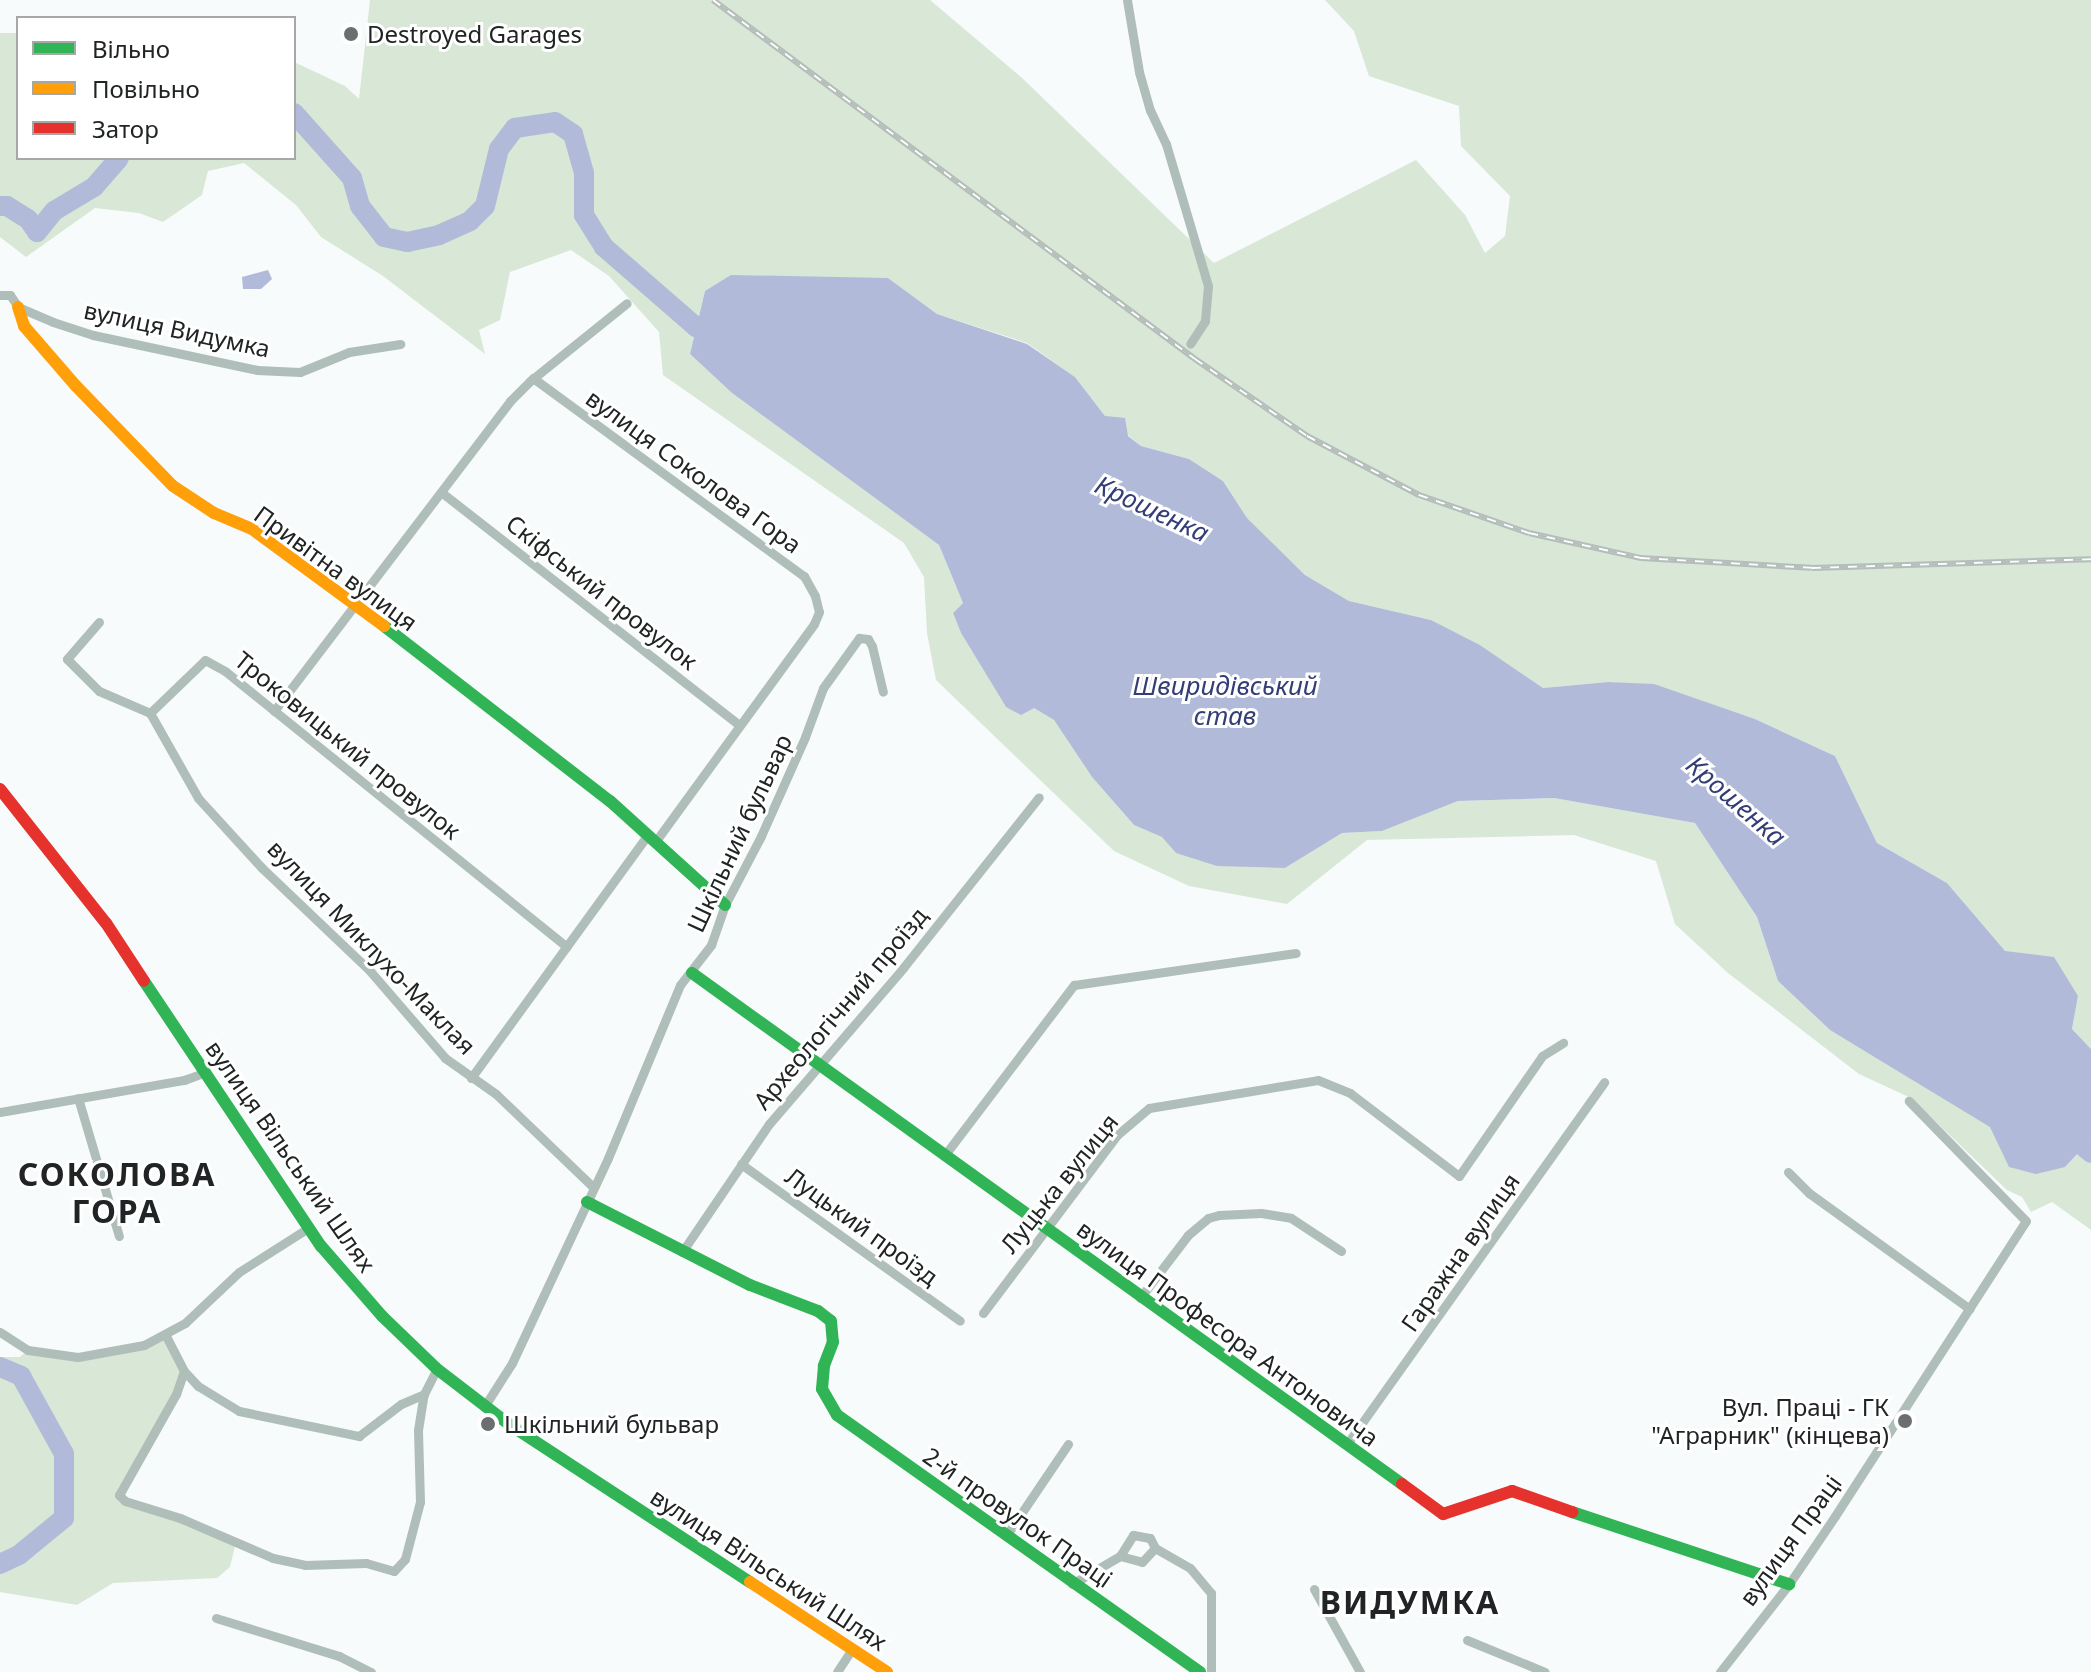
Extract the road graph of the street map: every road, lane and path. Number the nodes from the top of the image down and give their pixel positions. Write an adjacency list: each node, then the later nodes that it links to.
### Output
1 (1127, 0): 6 (street)
2 (0, 295): 4 (street, вулиця Видумка)
3 (627, 303): 7 (street)
4 (18, 307): 5 (street, вулиця Видумка); 9 (street, Привітна вулиця)
5 (400, 344)
6 (1190, 344)
7 (533, 378): 8 (street); 14 (street, вулиця Соколова Гора)
8 (441, 492): 9 (street); 14 (street, Скіфський провулок)
9 (355, 604): 12 (street); 17 (street, Привітна вулиця)
10 (99, 622): 13 (street)
11 (883, 692): 18 (street, Шкільний бульвар)
12 (274, 711): 13 (street, Троковицький провулок); 19 (street, Троковицький провулок)
13 (150, 713): 25 (street, вулиця Миклухо-Маклая)
14 (738, 724): 17 (street, вулиця Соколова Гора)
15 (0, 789): 24 (street, вулиця Вільський Шлях)
16 (1039, 797): 23 (street, Археологічний проїзд)
17 (652, 838): 18 (street); 19 (street, вулиця Соколова Гора)
18 (725, 905): 21 (street, Шкільний бульвар)
19 (567, 947): 25 (street, вулиця Соколова Гора)
20 (1296, 953): 30 (street)
21 (692, 973): 23 (street, вулиця Професора Антоновича); 33 (street, Шкільний бульвар)
22 (1563, 1043): 36 (street, Луцька вулиця)
23 (821, 1065): 30 (street, вулиця Професора Антоновича); 31 (street, Археологічний проїзд)
24 (206, 1072): 27 (street); 35 (street, вулиця Вільський Шлях)
25 (471, 1078): 33 (street, вулиця Миклухо-Маклая)
26 (1604, 1082): 51 (street, Гаражна вулиця)
27 (78, 1098): 29 (street); 37 (street)
28 (1909, 1101): 41 (street, вулиця Праці)
29 (0, 1112)
30 (944, 1156): 36 (street, вулиця Професора Антоновича)
31 (741, 1164): 39 (street, Археологічний проїзд); 43 (street, Луцький проїзд)
32 (1788, 1172): 41 (street)
33 (592, 1186): 34 (street, Шкільний бульвар)
34 (587, 1202): 39 (street); 49 (street, Шкільний бульвар)
35 (308, 1228): 45 (street); 46 (street, вулиця Вільський Шлях)
36 (1045, 1228): 40 (street, вулиця Професора Антоновича); 42 (street, Луцька вулиця)
37 (119, 1236)
38 (1341, 1251): 40 (street)
39 (682, 1252): 52 (street, 2-й провулок Праці)
40 (1140, 1298): 51 (street, вулиця Професора Антоновича)
41 (1970, 1309): 56 (street, вулиця Праці)
42 (983, 1313)
43 (960, 1321)
44 (0, 1332): 45 (street)
45 (165, 1334): 47 (street)
46 (437, 1369): 48 (street); 49 (street, вулиця Вільський Шлях)
47 (184, 1371): 48 (street); 48 (street)
48 (424, 1394)
49 (484, 1407): 60 (street, вулиця Вільський Шлях)
50 (1068, 1444): 52 (street)
51 (1347, 1444): 56 (street, вулиця Професора Антоновича)
52 (1006, 1536): 55 (street, 2-й провулок Праці)
53 (1155, 1548): 54 (street); 54 (street); 66 (street)
54 (1120, 1556): 55 (street)
55 (1072, 1584): 65 (street, 2-й провулок Праці)
56 (1789, 1584): 68 (street, вулиця Праці)
57 (1314, 1589): 67 (street)
58 (216, 1618): 62 (street)
59 (1467, 1640): 61 (street)
60 (852, 1649): 63 (street); 64 (street, вулиця Вільський Шлях)
61 (1540, 1671)
62 (371, 1672)
63 (837, 1672)
64 (887, 1672)
65 (1200, 1672)
66 (1211, 1672)
67 (1360, 1672)
68 (1720, 1672)

